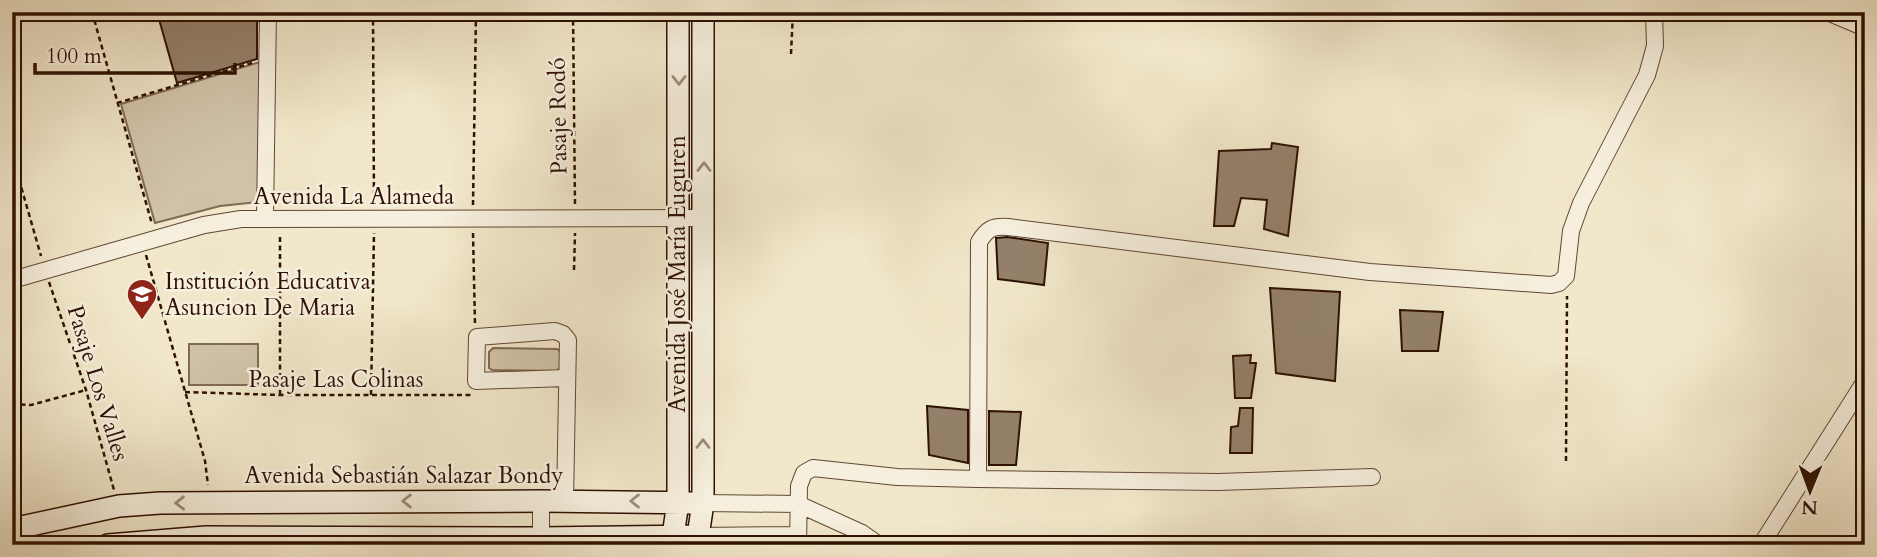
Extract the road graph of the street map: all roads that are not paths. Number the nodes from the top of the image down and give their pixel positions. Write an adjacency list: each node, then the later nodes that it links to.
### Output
1 (268, 12): 7 (street)
2 (678, 12): 9 (street, Avenida José María Euguren, one-way to 9)
3 (704, 12): 8 (street, Avenida José María Euguren, one-way to 3)
4 (1654, 12): 14 (street)
5 (1827, 12): 6 (street)
6 (1865, 28)
7 (273, 218): 9 (street, Avenida La Alameda); 10 (street, Avenida La Alameda)
8 (704, 218): 9 (street, Avenida La Alameda); 18 (street, Avenida José María Euguren, one-way to 8)
9 (679, 219): 17 (street, Avenida José María Euguren)
10 (12, 280)
11 (566, 378): 11 (street); 16 (street)
12 (1865, 381): 27 (street)
13 (1372, 477): 14 (street)
14 (978, 479): 19 (street)
15 (541, 501): 16 (street, Avenida Sebastián Salazar Bondy); 20 (street, Avenida Sebastián Salazar Bondy, one-way to 20); 24 (street)
16 (565, 501): 17 (street, Avenida Sebastián Salazar Bondy, one-way to 16)
17 (678, 502): 18 (street, Avenida Sebastián Salazar Bondy); 21 (street, Avenida José María Euguren)
18 (703, 503): 19 (street, Avenida Sebastián Salazar Bondy); 22 (street, Avenida José María Euguren)
19 (798, 505): 23 (street); 26 (street)
20 (12, 528)
21 (673, 540): 22 (street); 24 (street)
22 (698, 540): 23 (street)
23 (798, 540)
24 (541, 542): 25 (street)
25 (108, 545)
26 (879, 545)
27 (1761, 545)

